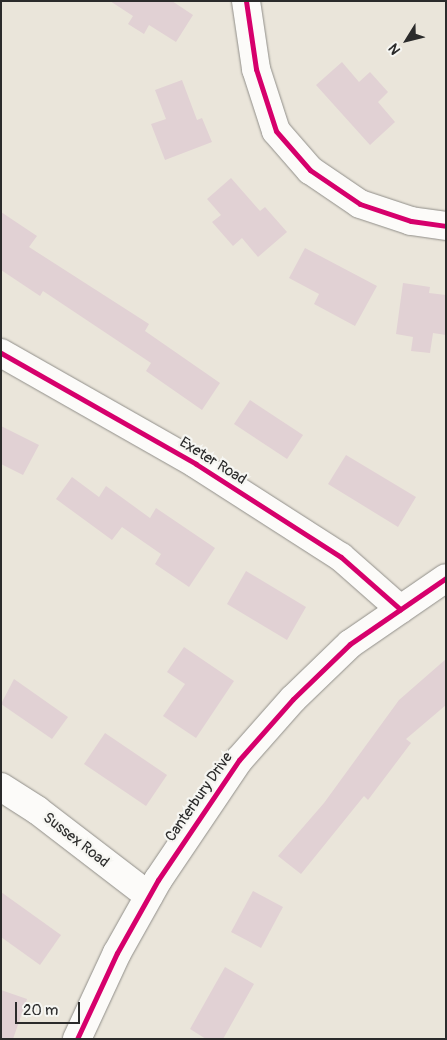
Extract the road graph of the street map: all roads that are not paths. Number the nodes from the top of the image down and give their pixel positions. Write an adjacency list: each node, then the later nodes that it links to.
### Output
1 (246, 1): 2 (street)
2 (446, 226)
3 (1, 353): 5 (street, Exeter Road)
4 (446, 578): 5 (street, Canterbury Drive)
5 (400, 609): 7 (street, Canterbury Drive)
6 (1, 787): 7 (street, Sussex Road)
7 (149, 896): 8 (street, Canterbury Drive)
8 (77, 1039)

